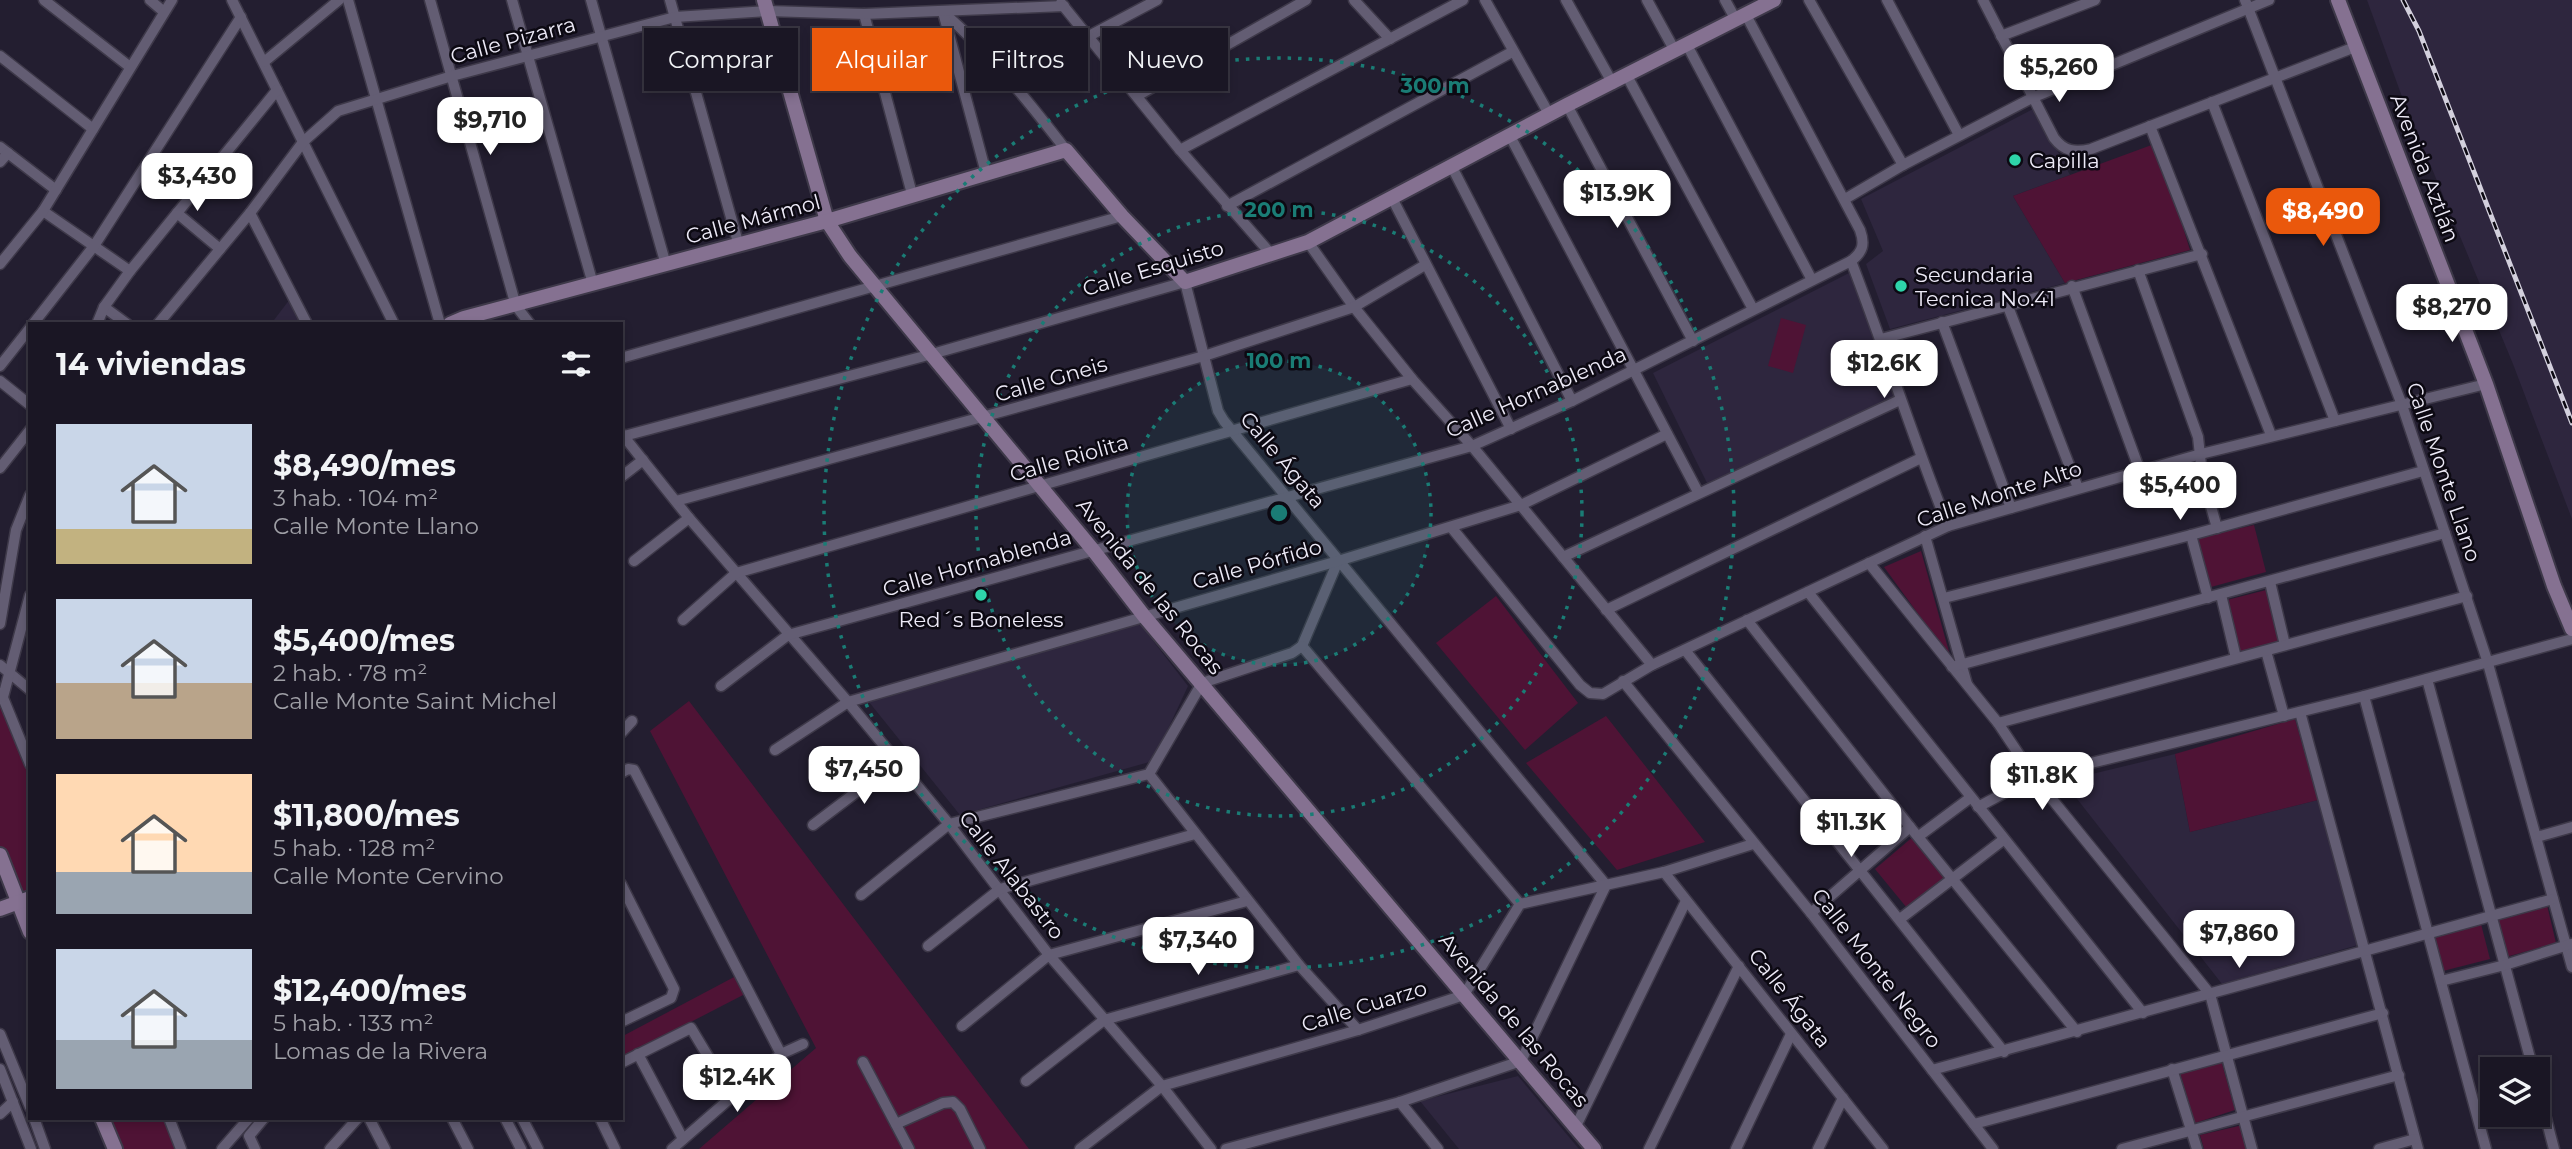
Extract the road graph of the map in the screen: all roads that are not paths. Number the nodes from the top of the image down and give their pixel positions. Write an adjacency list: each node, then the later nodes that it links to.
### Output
1 (44, 0): 46 (street)
2 (150, 0): 30 (street)
3 (172, 0): 30 (street)
4 (232, 0): 34 (street)
5 (340, 0): 45 (street)
6 (348, 0): 53 (street)
7 (442, 0): 26 (street)
8 (512, 0): 44 (street)
9 (591, 0): 36 (street)
10 (670, 0): 33 (street)
11 (1157, 0): 37 (street)
12 (1306, 0): 52 (street)
13 (1353, 0): 39 (street)
14 (1462, 0): 39 (street)
15 (1485, 0): 42 (street)
16 (1566, 0): 50 (street)
17 (1647, 0): 41 (street)
18 (1725, 0): 35 (street)
19 (1774, 0): 35 (street, Calle Esquisto)
20 (1809, 0): 67 (street)
21 (1887, 0): 60 (street)
22 (1983, 0): 38 (street)
23 (2095, 0): 38 (street)
24 (2269, 0): 28 (street)
25 (2338, 0): 40 (street, Avenida Aztlán)
26 (430, 2): 47 (street)
27 (1061, 3): 31 (street, Calle Pizarra); 37 (street)
28 (2247, 4): 49 (street, Calle Monte Llano); 54 (street)
29 (766, 6): 32 (street, Calle Pizarra); 33 (street, Calle Pizarra); 79 (street, Avenida de las Rocas)
30 (164, 12): 46 (street)
31 (943, 12): 32 (street, Calle Pizarra); 64 (street, Calle Ágata); 69 (street)
32 (864, 14): 71 (street)
33 (675, 16): 36 (street, Calle Pizarra); 82 (street)
34 (241, 17): 45 (street); 81 (street)
35 (1741, 18): 41 (street, Calle Esquisto); 73 (street)
36 (601, 36): 44 (street, Calle Pizarra); 88 (street)
37 (1089, 36): 52 (street)
38 (2001, 36): 54 (street)
39 (1390, 39): 65 (street)
40 (2355, 47): 49 (street); 122 (street, Avenida Aztlán)
41 (1681, 48): 48 (street, Calle Esquisto); 92 (street)
42 (1512, 52): 57 (street); 74 (street)
43 (0, 56): 59 (street)
44 (527, 56): 47 (street, Calle Pizarra); 94 (street)
45 (264, 62): 51 (street)
46 (130, 67): 59 (street)
47 (452, 76): 53 (street, Calle Pizarra); 99 (street)
48 (1628, 76): 50 (street, Calle Esquisto); 101 (street)
49 (2274, 79): 55 (street); 126 (street, Calle Monte Llano)
50 (1613, 84): 56 (street, Calle Esquisto)
51 (277, 90): 62 (street); 76 (street)
52 (1137, 96): 65 (street)
53 (377, 98): 62 (street, Calle Pizarra); 108 (street)
54 (2032, 98): 58 (street); 60 (street)
55 (2212, 102): 58 (street); 128 (street)
56 (1567, 105): 57 (street, Calle Esquisto); 114 (street)
57 (1549, 114): 61 (street, Calle Esquisto)
58 (2150, 126): 85 (street)
59 (93, 129): 70 (street)
60 (1959, 135): 67 (street)
61 (1510, 136): 68 (street, Calle Esquisto); 119 (street)
62 (303, 142): 77 (street, Calle Pizarra); 107 (street)
63 (4, 150): 66 (street); 70 (street)
64 (1066, 150): 69 (street, Calle Mármol); 78 (street, Calle Ágata)
65 (1180, 150): 74 (street)
66 (0, 162)
67 (1903, 164): 73 (street)
68 (1452, 167): 72 (street, Calle Esquisto); 124 (street)
69 (986, 173): 71 (street, Calle Mármol)
70 (56, 190): 75 (street)
71 (912, 194): 79 (street, Calle Mármol)
72 (1392, 198): 80 (street, Calle Esquisto); 89 (street)
73 (1845, 199): 86 (street)
74 (1227, 206): 84 (street)
75 (43, 211): 81 (street); 87 (street)
76 (177, 213): 83 (street); 91 (street)
77 (250, 213): 83 (street, Calle Pizarra); 106 (street)
78 (1122, 216): 93 (street, Calle Ágata); 96 (street)
79 (827, 221): 82 (street, Calle Mármol); 96 (street, Avenida de las Rocas)
80 (1308, 242): 84 (street, Calle Esquisto); 100 (street)
81 (94, 246): 91 (street); 102 (street)
82 (739, 246): 88 (street, Calle Mármol)
83 (220, 249): 105 (street, Calle Pizarra)
84 (1271, 254): 93 (street, Calle Esquisto)
85 (2202, 254): 90 (street); 134 (street)
86 (1851, 261): 92 (street, Calle Hornablenda); 113 (street)
87 (0, 264)
88 (666, 265): 94 (street, Calle Mármol)
89 (1426, 265): 100 (street, Calle Gneis); 129 (street)
90 (2138, 270): 95 (street); 136 (street)
91 (130, 271): 98 (street)
92 (1812, 280): 101 (street, Calle Hornablenda)
93 (1185, 282): 115 (street, Calle Esquisto); 116 (street, Calle Ágata)
94 (593, 284): 99 (street, Calle Mármol)
95 (2072, 286): 97 (street); 140 (street)
96 (874, 288): 115 (street, Avenida de las Rocas); 117 (street)
97 (2007, 304): 111 (street); 144 (street)
98 (104, 306): 103 (street); 104 (street)
99 (516, 306): 109 (street, Calle Mármol); 110 (street)
100 (1354, 307): 116 (street, Calle Gneis); 120 (street)
101 (1752, 309): 114 (street, Calle Hornablenda)
102 (35, 322)
103 (98, 322)
104 (124, 322)
105 (160, 322)
106 (306, 322)
107 (393, 322)
108 (439, 322)
109 (455, 322)
110 (528, 322)
111 (1941, 322): 113 (street); 150 (street)
112 (28, 331): 118 (street)
113 (1881, 339): 123 (street)
114 (1693, 341): 119 (street, Calle Hornablenda)
115 (932, 354): 127 (street, Avenida de las Rocas); 132 (street, Calle Esquisto)
116 (1204, 356): 127 (street, Calle Gneis); 130 (street, Calle Ágata)
117 (623, 357)
118 (0, 366)
119 (1632, 371): 124 (street, Calle Hornablenda); 133 (street)
120 (1412, 379): 130 (street, Calle Riolita); 135 (street)
121 (0, 381): 125 (street)
122 (2486, 384): 126 (street, Calle Monte Alto); 176 (street, Avenida Aztlán)
123 (1900, 400): 137 (street); 145 (street)
124 (1572, 401): 129 (street, Calle Hornablenda)
125 (28, 403)
126 (2402, 405): 128 (street, Calle Monte Alto); 141 (street, Calle Monte Llano)
127 (984, 417): 143 (street, Avenida de las Rocas); 148 (street, Calle Gneis)
128 (2335, 421): 134 (street, Calle Monte Alto)
129 (1511, 429): 135 (street, Calle Hornablenda)
130 (1232, 431): 143 (street, Calle Riolita); 146 (street, Calle Ágata)
131 (28, 433): 139 (street)
132 (623, 434): 138 (street, Calle Alabastro)
133 (1667, 434): 145 (street); 149 (street, Calle Pórfido)
134 (2271, 435): 136 (street, Calle Monte Alto)
135 (1472, 446): 146 (street, Calle Hornablenda); 149 (street)
136 (2201, 453): 140 (street, Calle Monte Alto); 154 (street)
137 (1921, 458): 152 (street); 170 (street)
138 (643, 460): 142 (street); 148 (street, Calle Alabastro)
139 (0, 468)
140 (2140, 471): 144 (street, Calle Monte Alto)
141 (2423, 471): 154 (street); 155 (street, Calle Monte Llano)
142 (623, 475)
143 (1040, 486): 158 (street, Avenida de las Rocas); 163 (street, Calle Riolita)
144 (2078, 488): 150 (street, Calle Monte Alto)
145 (1698, 492): 159 (street)
146 (1288, 496): 158 (street, Calle Hornablenda); 161 (street, Calle Ágata)
147 (28, 500): 175 (street)
148 (676, 500): 151 (street, Calle Alabastro)
149 (1521, 505): 153 (street, Calle Pórfido); 159 (street)
150 (2011, 508): 152 (street, Calle Monte Alto)
151 (690, 518): 160 (street); 163 (street, Calle Alabastro)
152 (1948, 526): 157 (street, Calle Monte Alto)
153 (1451, 527): 161 (street, Calle Pórfido); 190 (street, Calle Monte Alto)
154 (2217, 528): 156 (street)
155 (2445, 533): 164 (street); 167 (street, Calle Monte Llano)
156 (2191, 535): 168 (street); 169 (street)
157 (1925, 537): 162 (street, Calle Monte Alto); 168 (street)
158 (1093, 550): 172 (street, Avenida de las Rocas); 177 (street, Calle Hornablenda)
159 (1563, 557): 170 (street)
160 (634, 561)
161 (1339, 561): 172 (street, Calle Pórfido); 180 (street); 223 (street, Calle Ágata)
162 (1869, 563): 165 (street, Calle Monte Alto); 187 (street)
163 (736, 573): 173 (street); 177 (street, Calle Alabastro)
164 (2270, 582): 166 (street); 179 (street)
165 (1808, 593): 174 (street, Calle Monte Alto); 208 (street)
166 (2221, 595): 169 (street); 183 (street)
167 (2467, 596): 179 (street); 184 (street, Calle Monte Llano)
168 (1944, 598): 187 (street)
169 (2208, 598): 187 (street)
170 (1606, 610): 186 (street)
171 (28, 612): 188 (street)
172 (1144, 616): 191 (street, Avenida de las Rocas); 196 (street, Calle Pórfido)
173 (682, 620)
174 (1747, 620): 181 (street, Calle Monte Alto); 212 (street)
175 (0, 624)
176 (2572, 629)
177 (788, 635): 192 (street); 196 (street, Calle Alabastro)
178 (2572, 639): 184 (street)
179 (2285, 645): 182 (street)
180 (1302, 646): 191 (street); 231 (street)
181 (1685, 650): 186 (street, Calle Monte Alto); 220 (street)
182 (2266, 651): 183 (street); 198 (street)
183 (2236, 658): 200 (street)
184 (2487, 660): 189 (street); 216 (street, Calle Monte Llano)
185 (0, 665): 188 (street)
186 (1652, 665): 190 (street, Calle Monte Alto)
187 (1957, 665): 200 (street)
188 (10, 674): 193 (street); 194 (street)
189 (2427, 679): 195 (street); 234 (street)
190 (1623, 681): 218 (street, Calle Monte Negro)
191 (1202, 683): 206 (street); 248 (street, Avenida de las Rocas)
192 (721, 686)
193 (28, 688)
194 (2, 693): 203 (street)
195 (2364, 696): 197 (street); 237 (street)
196 (848, 702): 202 (street, Calle Pórfido); 204 (street, Calle Alabastro)
197 (2300, 712): 198 (street); 240 (street)
198 (2284, 716): 207 (street)
199 (632, 722): 201 (street)
200 (1998, 723): 207 (street)
201 (623, 731)
202 (775, 750)
203 (28, 759)
204 (896, 762): 210 (street, Calle Alabastro); 211 (street)
205 (625, 771): 261 (street)
206 (1149, 774): 210 (street); 214 (street)
207 (2034, 777): 209 (street); 247 (street)
208 (1970, 798): 209 (street); 215 (street)
209 (1978, 807): 217 (street)
210 (949, 824): 225 (street, Calle Alabastro); 226 (street)
211 (813, 825)
212 (1910, 827): 215 (street); 220 (street)
213 (2572, 827): 216 (street)
214 (1195, 834): 225 (street); 229 (street)
215 (1919, 836): 222 (street)
216 (2537, 837): 228 (street, Calle Monte Llano)
217 (2003, 840): 222 (street); 249 (street)
218 (1753, 844): 221 (street); 233 (street, Calle Monte Negro)
219 (0, 855): 227 (street)
220 (1861, 871): 233 (street); 235 (street)
221 (1664, 872): 223 (street); 230 (street, Calle Ágata)
222 (1952, 878): 235 (street); 255 (street)
223 (1606, 885): 231 (street); 264 (street)
224 (623, 888): 252 (street)
225 (1000, 889): 239 (street); 241 (street, Calle Alabastro)
226 (861, 895)
227 (24, 900): 232 (street); 236 (street)
228 (2553, 900): 234 (street); 238 (street, Calle Monte Llano)
229 (1247, 901): 241 (street); 242 (street)
230 (1686, 901): 244 (street, Calle Ágata); 293 (street)
231 (1520, 904): 248 (street)
232 (0, 909)
233 (1811, 913): 269 (street, Calle Monte Negro)
234 (2490, 916): 237 (street); 243 (street)
235 (1900, 919): 259 (street)
236 (28, 921)
237 (2428, 933): 240 (street); 246 (street)
238 (2569, 945): 243 (street); 245 (street, Calle Monte Llano)
239 (928, 946)
240 (2365, 951): 247 (street); 250 (street)
241 (1049, 955): 251 (street, Calle Alabastro); 253 (street)
242 (1299, 965): 251 (street); 254 (street)
243 (2505, 965): 246 (street); 263 (street)
244 (1739, 966): 257 (street, Calle Ágata); 318 (street)
245 (2572, 967)
246 (2441, 981): 327 (street)
247 (2210, 994): 249 (street); 262 (street)
248 (1464, 995): 254 (street, Calle Cuarzo); 264 (street, Avenida de las Rocas)
249 (2143, 1013): 255 (street)
250 (2383, 1013): 262 (street); 270 (street)
251 (1104, 1020): 271 (street); 272 (street, Calle Alabastro)
252 (623, 1022)
253 (962, 1026)
254 (1358, 1030): 272 (street, Calle Cuarzo)
255 (2077, 1031): 259 (street)
256 (0, 1034): 276 (street)
257 (1791, 1034): 274 (street, Calle Ágata); 319 (street)
258 (803, 1044): 261 (street)
259 (2004, 1052): 269 (street)
260 (638, 1054): 265 (street); 273 (street); 296 (street)
261 (781, 1054): 273 (street)
262 (2227, 1054): 268 (street); 279 (street)
263 (2530, 1057)
264 (1521, 1061): 277 (street); 293 (street, Avenida de las Rocas)
265 (623, 1062)
266 (863, 1062): 291 (street)
267 (0, 1069): 275 (street)
268 (2172, 1069): 292 (street); 295 (street)
269 (1933, 1070): 292 (street, Calle Monte Negro)
270 (2399, 1075): 279 (street); 297 (street)
271 (1026, 1081)
272 (1162, 1086): 313 (street, Calle Cuarzo); 314 (street, Calle Alabastro)
273 (733, 1098): 296 (street)
274 (1843, 1098): 320 (street); 321 (street, Calle Ágata)
275 (13, 1102): 278 (street); 298 (street)
276 (28, 1102)
277 (1399, 1102): 315 (street); 316 (street)
278 (0, 1114)
279 (2242, 1116): 295 (street); 325 (street)
280 (35, 1120): 299 (street)
281 (103, 1120): 300 (street)
282 (170, 1120): 301 (street)
283 (262, 1120): 303 (street)
284 (356, 1120): 304 (street)
285 (370, 1120): 305 (street)
286 (453, 1120): 306 (street)
287 (506, 1120): 307 (street)
288 (523, 1120): 308 (street)
289 (601, 1120): 309 (street)
290 (243, 1121): 302 (street)
291 (896, 1124): 311 (street); 312 (street)
292 (1974, 1124): 322 (street, Calle Monte Negro)
293 (1576, 1126): 317 (street, Avenida de las Rocas)
294 (2548, 1127): 328 (street)
295 (2191, 1131): 323 (street); 324 (street)
296 (683, 1139): 310 (street)
297 (2417, 1144): 326 (street)
298 (31, 1149)
299 (46, 1149)
300 (115, 1149)
301 (181, 1149)
302 (222, 1149)
303 (255, 1149)
304 (330, 1149)
305 (385, 1149)
306 (468, 1149)
307 (521, 1149)
308 (538, 1149)
309 (615, 1149)
310 (672, 1149)
311 (909, 1149)
312 (980, 1149)
313 (1080, 1149)
314 (1211, 1149)
315 (1226, 1149)
316 (1438, 1149)
317 (1594, 1149)
318 (1649, 1149)
319 (1736, 1149)
320 (1818, 1149)
321 (1883, 1149)
322 (1993, 1149)
323 (2122, 1149)
324 (2197, 1149)
325 (2252, 1149)
326 (2379, 1149)
327 (2486, 1149)
328 (2554, 1149)

